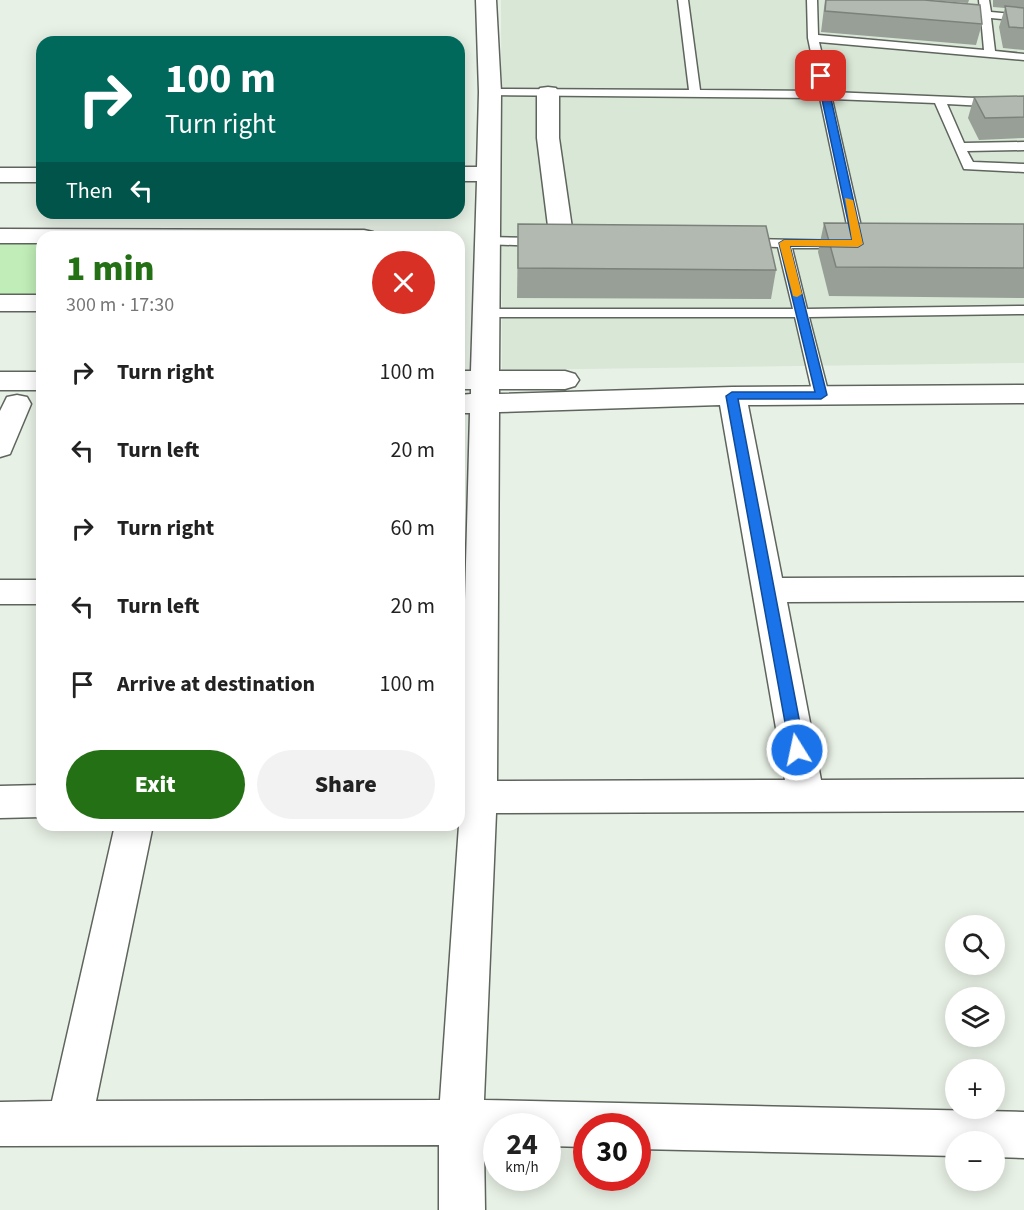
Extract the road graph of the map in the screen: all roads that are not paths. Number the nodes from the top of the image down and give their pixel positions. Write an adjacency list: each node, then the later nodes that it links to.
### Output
1 (486, 0): 11 (street)
2 (684, 0): 13 (lane)
3 (812, 0): 8 (lane)
4 (984, 0): 6 (lane)
5 (951, 12): 6 (lane)
6 (986, 15): 7 (lane); 9 (lane)
7 (1024, 18)
8 (813, 38): 9 (lane); 14 (lane)
9 (990, 54): 10 (lane)
10 (1024, 57)
11 (490, 92): 12 (lane); 20 (street)
12 (548, 93): 13 (lane); 25 (street)
13 (695, 94): 14 (lane)
14 (826, 95): 15 (lane); 27 (lane)
15 (939, 100): 16 (lane); 18 (lane)
16 (1024, 104)
17 (1024, 146): 18 (lane)
18 (960, 147): 19 (lane)
19 (1024, 168)
20 (474, 174): 28 (street)
21 (0, 175): 22 (street)
22 (36, 175)
23 (0, 236): 24 (street)
24 (36, 236)
25 (568, 242): 28 (lane)
26 (737, 243): 27 (lane)
27 (784, 243): 33 (lane)
28 (478, 260): 32 (street)
29 (0, 303): 30 (street)
30 (36, 303)
31 (1024, 310): 33 (lane)
32 (486, 313): 33 (lane); 38 (street)
33 (801, 313): 37 (lane)
34 (1024, 379): 37 (street)
35 (0, 381): 36 (street)
36 (36, 381)
37 (819, 387): 38 (street); 39 (street); 40 (street)
38 (472, 392): 40 (street); 44 (street)
39 (1024, 394)
40 (732, 396): 45 (street)
41 (20, 404): 42 (street)
42 (0, 447)
43 (1024, 589): 45 (street)
44 (470, 590): 50 (street)
45 (768, 590): 49 (street)
46 (0, 592): 47 (street)
47 (36, 592)
48 (1024, 795): 49 (street)
49 (806, 796): 50 (street)
50 (478, 797): 54 (street)
51 (36, 801): 52 (street)
52 (0, 802)
53 (134, 831): 56 (street)
54 (461, 1122): 56 (street); 57 (street); 58 (street)
55 (0, 1124): 56 (street)
56 (69, 1124)
57 (1024, 1135)
58 (462, 1210)

